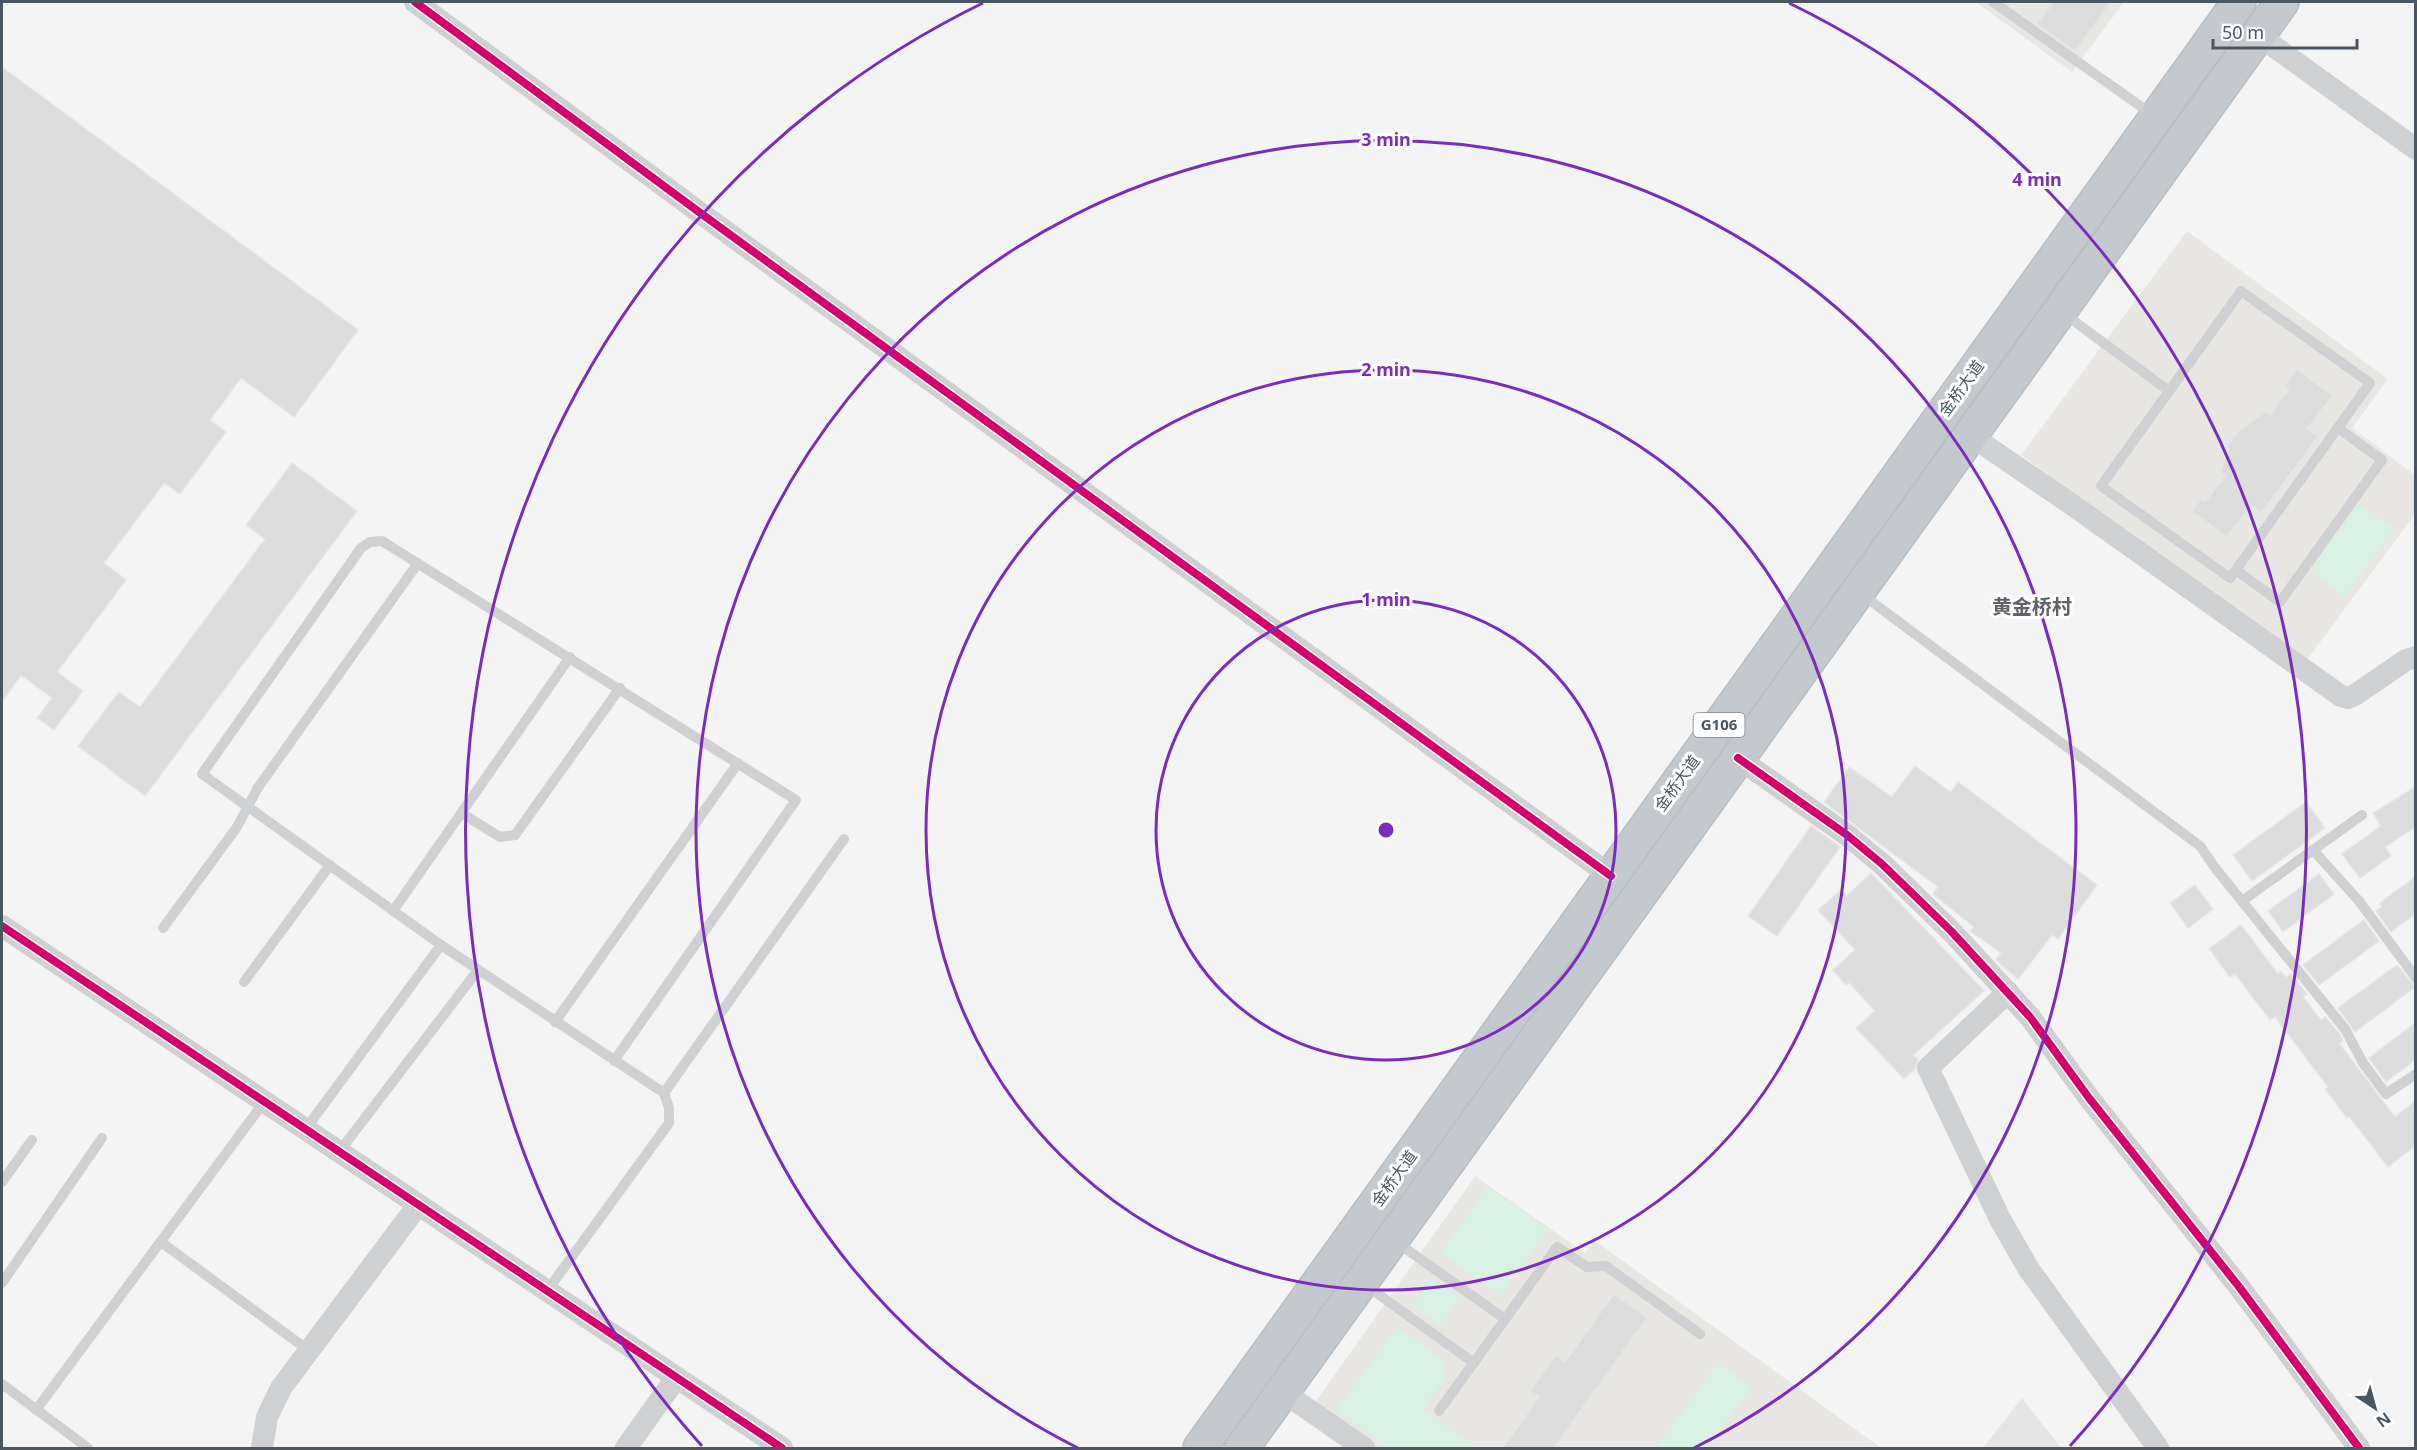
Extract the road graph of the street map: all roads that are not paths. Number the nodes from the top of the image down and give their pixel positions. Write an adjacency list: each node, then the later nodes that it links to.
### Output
1 (416, 2): 26 (street)
2 (1993, 2): 6 (lane)
3 (2239, 2): 6 (highway, 金桥大道 / G106)
4 (2282, 2): 5 (highway, 金桥大道 / G106)
5 (2258, 35): 7 (street); 8 (highway, 金桥大道 / G106)
6 (2156, 117): 26 (highway, 金桥大道 / G106)
7 (2415, 149)
8 (2059, 310): 9 (lane); 11 (highway, 金桥大道 / G106)
9 (2169, 391): 10 (lane); 13 (lane)
10 (2338, 428): 13 (lane); 13 (lane)
11 (1970, 435): 14 (highway, 金桥大道 / G106); 16 (street)
12 (418, 563): 15 (lane); 20 (lane); 20 (lane)
13 (2236, 570)
14 (1858, 591): 18 (highway, 金桥大道 / G106); 27 (lane)
15 (570, 657): 17 (lane); 21 (lane)
16 (2415, 657)
17 (620, 688): 19 (lane); 21 (lane)
18 (1738, 758): 35 (street); 47 (highway, 金桥大道 / G106)
19 (738, 764): 36 (lane); 37 (lane)
20 (248, 807): 25 (lane); 30 (lane)
21 (462, 813): 28 (lane)
22 (2362, 815): 24 (lane)
23 (844, 839): 39 (lane)
24 (2313, 850): 27 (lane); 33 (lane)
25 (330, 865): 28 (lane); 34 (lane)
26 (1611, 876): 65 (highway, 金桥大道 / G106)
27 (2242, 901): 38 (lane)
28 (393, 911): 31 (lane)
29 (2, 926): 40 (street)
30 (163, 928)
31 (441, 945): 32 (lane); 41 (lane)
32 (478, 970): 36 (lane); 44 (lane)
33 (2415, 978)
34 (244, 982)
35 (2008, 992): 68 (street); 69 (street)
36 (555, 1022): 37 (lane)
37 (614, 1061): 39 (lane)
38 (2415, 1074)
39 (664, 1093): 51 (lane)
40 (264, 1102): 41 (street); 48 (lane)
41 (305, 1130): 44 (street)
42 (102, 1138): 50 (lane)
43 (32, 1140): 45 (lane)
44 (339, 1152): 46 (street)
45 (2, 1182)
46 (418, 1205): 51 (street); 54 (street)
47 (1393, 1239): 49 (highway, 金桥大道 / G106); 52 (lane)
48 (161, 1242): 54 (lane); 59 (lane)
49 (1362, 1282): 55 (lane); 58 (highway, 金桥大道 / G106)
50 (2, 1283)
51 (547, 1291): 56 (street)
52 (1505, 1319): 53 (lane); 55 (lane)
53 (1700, 1335)
54 (308, 1350): 62 (street)
55 (1474, 1363): 60 (lane)
56 (676, 1378): 63 (street); 64 (street)
57 (2, 1384): 59 (lane)
58 (1283, 1392): 66 (highway, 金桥大道 / G106); 67 (street)
59 (36, 1410): 61 (lane)
60 (1439, 1411)
61 (87, 1449)
62 (262, 1449)
63 (626, 1449)
64 (782, 1449)
65 (1200, 1449)
66 (1242, 1449)
67 (1364, 1449)
68 (2158, 1449)
69 (2359, 1449)

